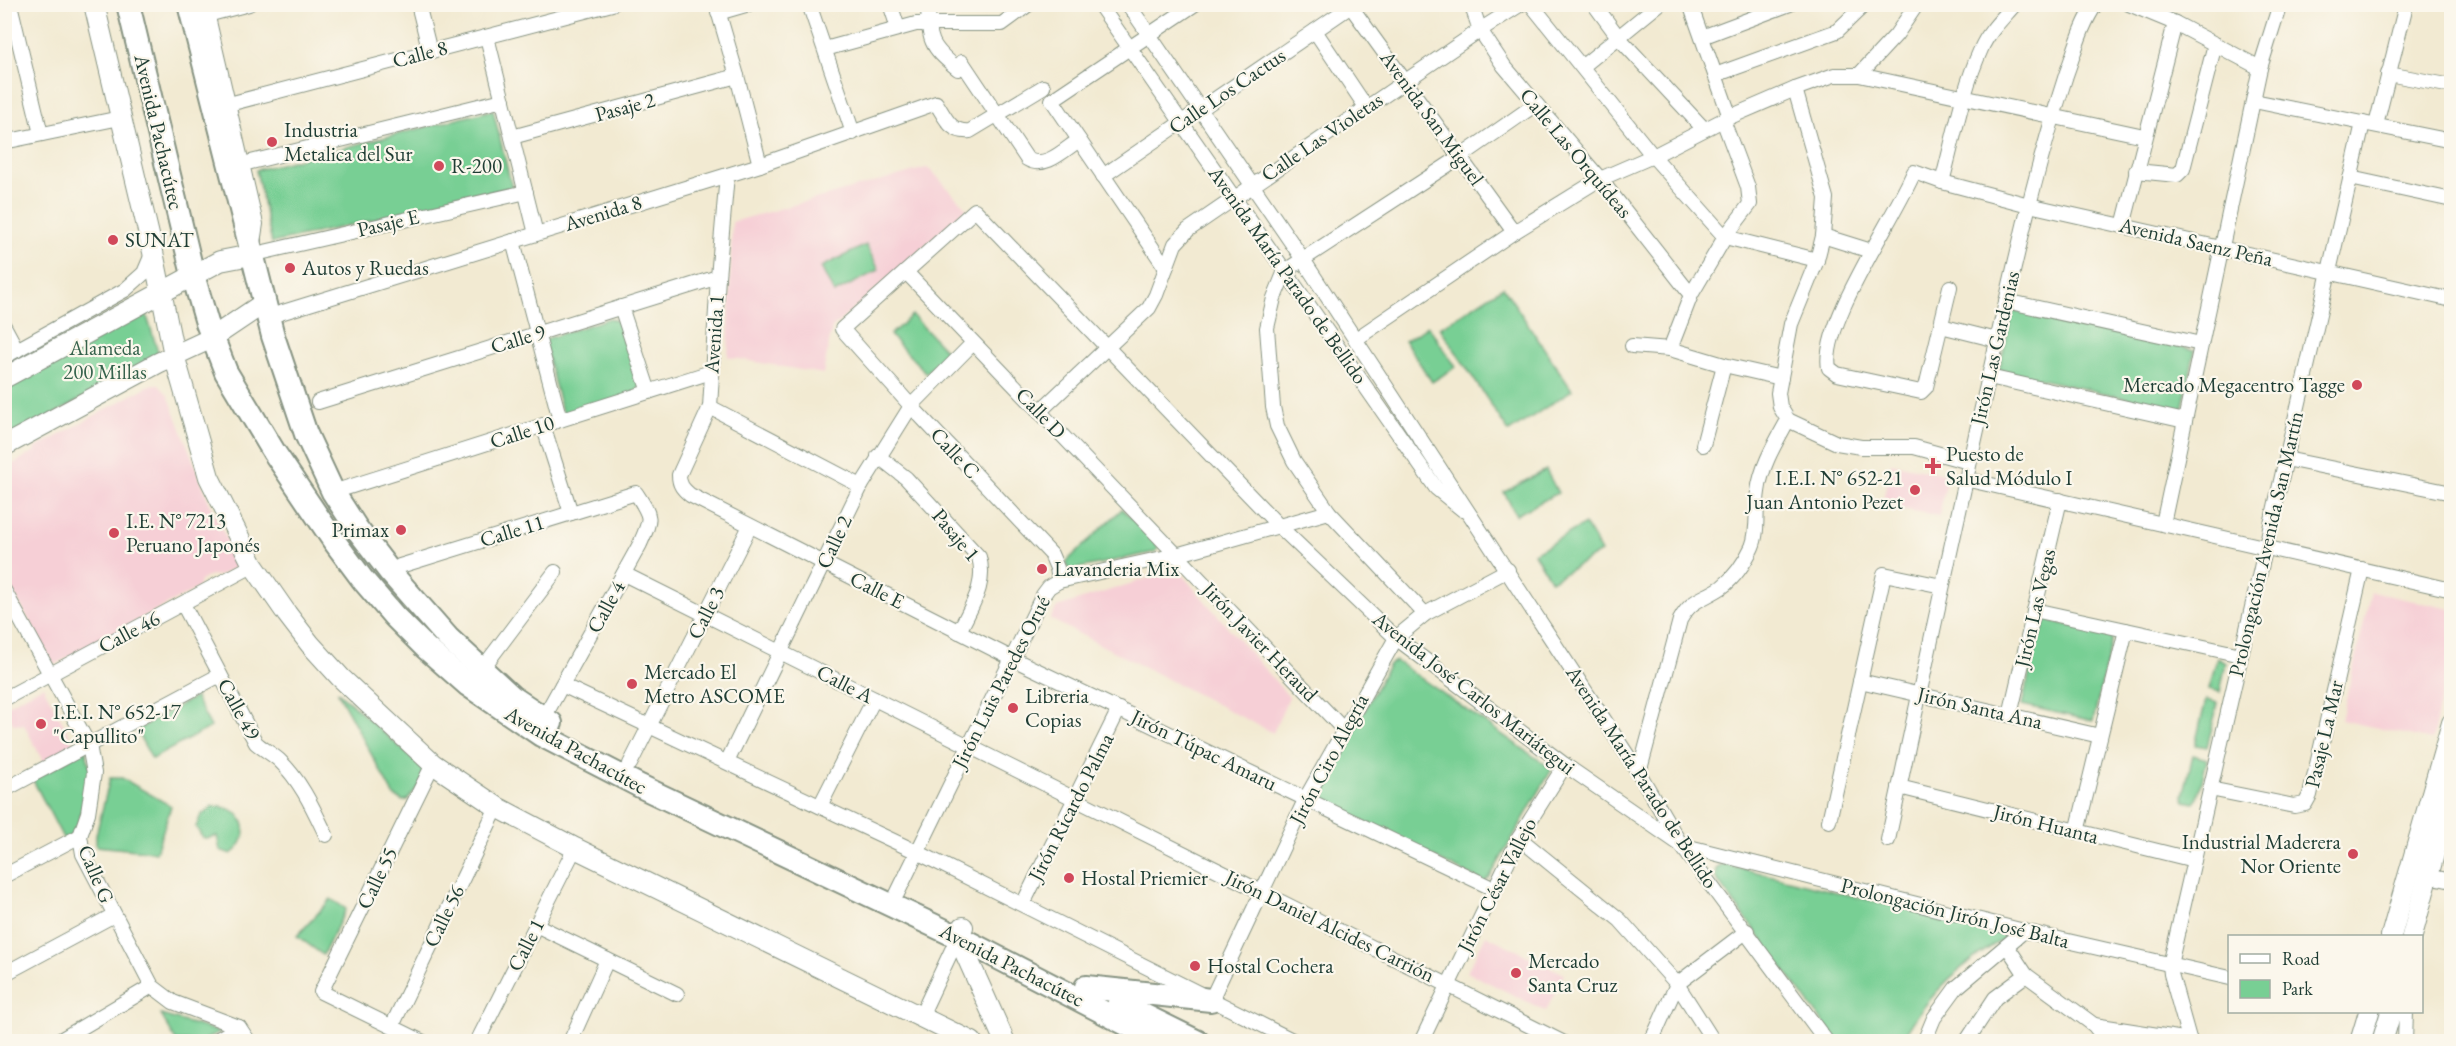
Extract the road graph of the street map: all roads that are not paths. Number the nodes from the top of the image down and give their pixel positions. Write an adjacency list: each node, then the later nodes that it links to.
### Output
1 (10, 4): 70 (street)
2 (94, 4): 64 (street, Avenida Pachacútec)
3 (128, 4): 107 (main road, Avenida Pachacútec)
4 (249, 4): 30 (street)
5 (418, 4): 44 (street)
6 (612, 4): 38 (street, Calle 8)
7 (749, 4): 31 (street)
8 (809, 4): 43 (street)
9 (890, 4): 34 (street)
10 (928, 4): 32 (street)
11 (1029, 4): 32 (street)
12 (1099, 4): 42 (street, Avenida María Parado de Bellido)
13 (1128, 4): 37 (street, Avenida María Parado de Bellido)
14 (1195, 4): 37 (street)
15 (1471, 4): 35 (street, Calle Las Orquídeas)
16 (1521, 4): 35 (street)
17 (1532, 4): 45 (street)
18 (1593, 4): 40 (street)
19 (1690, 4): 39 (street)
20 (1790, 4): 39 (street)
21 (1865, 4): 47 (street)
22 (1917, 4): 48 (street)
23 (2015, 4): 55 (street)
24 (2096, 4): 63 (street, Jirón Las Gardenias)
25 (2129, 4): 33 (street)
26 (2280, 4): 46 (street)
27 (2403, 4): 49 (street, Prolongación Avenida San Martín)
28 (1351, 5): 36 (street, Calle Los Cactus); 51 (street, Avenida San Miguel)
29 (1654, 6): 40 (street)
30 (200, 8): 58 (street, Avenida Pachacútec); 100 (main road, Avenida Pachacútec)
31 (717, 9): 50 (street)
32 (929, 22): 34 (street); 62 (street)
33 (2175, 23): 41 (street); 71 (street)
34 (898, 28): 43 (street)
35 (1480, 30): 51 (street); 59 (street, Calle Las Orquídeas)
36 (1315, 31): 60 (street); 61 (street, Calle Los Cactus)
37 (1149, 35): 42 (street); 61 (street, Avenida María Parado de Bellido)
38 (487, 37): 44 (street, Calle 8); 56 (street)
39 (1702, 37): 47 (street)
40 (1619, 38): 45 (street); 68 (street)
41 (2215, 44): 46 (street); 80 (street)
42 (1130, 48): 66 (street, Avenida María Parado de Bellido); 73 (street)
43 (825, 49): 69 (street)
44 (430, 52): 58 (street, Calle 8)
45 (1584, 66): 76 (street)
46 (2260, 68): 57 (street)
47 (1715, 75): 65 (street)
48 (1860, 75): 54 (street); 55 (street)
49 (2388, 75): 52 (street); 67 (street, Prolongación Avenida San Martín)
50 (737, 76): 72 (street, Pasaje 2); 79 (street)
51 (1405, 81): 60 (street, Calle Las Violetas); 77 (street, Avenida San Miguel)
52 (2451, 86)
53 (1043, 87): 62 (street)
54 (1796, 89): 65 (street); 94 (street)
55 (1964, 97): 63 (street); 85 (street)
56 (503, 100): 72 (street); 78 (street)
57 (2254, 101): 67 (street); 97 (street)
58 (229, 104): 78 (street, Avenida Pachacútec)
59 (1536, 104): 77 (street); 84 (street, Calle Las Orquídeas)
60 (1366, 108): 86 (street, Calle Las Violetas)
61 (1200, 110): 66 (street, Calle Los Cactus); 86 (street, Avenida María Parado de Bellido)
62 (998, 115): 69 (street, Avenida 8); 73 (street)
63 (2053, 116): 71 (street); 90 (street, Jirón Las Gardenias)
64 (120, 118): 70 (street); 99 (street, Avenida Pachacútec)
65 (1726, 118): 68 (street); 95 (street)
66 (1181, 122): 82 (street, Calle Los Cactus); 88 (street, Avenida María Parado de Bellido)
67 (2369, 124): 74 (street); 83 (street, Prolongación Avenida San Martín)
68 (1704, 129): 76 (street)
69 (853, 133): 79 (street, Avenida 8)
70 (41, 134): 75 (street)
71 (2144, 136): 80 (street)
72 (512, 137): 87 (street)
73 (1079, 140): 82 (street)
74 (2451, 141)
75 (4, 142)
76 (1653, 156): 84 (street); 95 (street)
77 (1460, 158): 92 (street, Avenida San Miguel); 101 (street)
78 (243, 164): 100 (street, Avenida Pachacútec)
79 (760, 165): 81 (street, Avenida 8)
80 (2136, 171): 91 (street)
81 (728, 175): 93 (street, Avenida 8); 108 (street, Avenida 1)
82 (1103, 176): 103 (street)
83 (2350, 178): 89 (street); 106 (street, Prolongación Avenida San Martín)
84 (1600, 179): 92 (street); 111 (street, Calle Las Orquídeas)
85 (1942, 182): 90 (street, Avenida Saenz Peña); 98 (street, Avenida Saenz Peña)
86 (1252, 185): 88 (street, Calle Las Violetas); 101 (street, Avenida María Parado de Bellido)
87 (526, 192): 93 (street); 100 (street, Pasaje E)
88 (1234, 198): 103 (street, Calle Las Violetas); 104 (street, Avenida María Parado de Bellido)
89 (2451, 200)
90 (2029, 205): 91 (street, Avenida Saenz Peña); 113 (street, Jirón Las Gardenias)
91 (2123, 226): 97 (street, Avenida Saenz Peña)
92 (1514, 232): 121 (street)
93 (536, 234): 96 (street, Avenida 8)
94 (1823, 236): 98 (street); 102 (street)
95 (1725, 237): 102 (street); 111 (street)
96 (513, 241): 115 (street, Avenida 8); 118 (street)
97 (2222, 248): 106 (street, Avenida Saenz Peña); 124 (street)
98 (1870, 251): 117 (street)
99 (153, 252): 110 (street, Avenida Pachacútec); 119 (street)
100 (251, 255): 107 (street); 115 (main road, Avenida Pachacútec)
101 (1302, 258): 104 (street); 121 (street, Avenida María Parado de Bellido)
102 (1817, 260): 134 (street)
103 (1166, 268): 126 (street, Calle Las Violetas)
104 (1285, 271): 156 (street); 161 (street, Avenida María Parado de Bellido)
105 (906, 272): 123 (street, Calle D); 126 (street, Avenida José Carlos Mariátegui); 137 (street, Calle C)
106 (2329, 272): 112 (street, Avenida Saenz Peña); 147 (street, Prolongación Avenida San Martín)
107 (193, 275): 110 (street); 120 (main road, Avenida Pachacútec)
108 (718, 277): 114 (street, Calle 9); 131 (street, Avenida 1)
109 (1950, 287): 117 (street)
110 (160, 293): 119 (street); 129 (street, Avenida Pachacútec)
111 (1691, 295): 127 (street)
112 (2451, 300)
113 (2006, 301): 122 (street, Jirón Las Gardenias); 124 (street)
114 (621, 307): 118 (street, Calle 9); 135 (street)
115 (266, 310): 120 (street); 152 (main road, Avenida Pachacútec)
116 (4, 326): 128 (street)
117 (1941, 326): 122 (street)
118 (538, 332): 136 (street, Calle 9); 140 (street)
119 (58, 338): 128 (street); 133 (street)
120 (212, 338): 129 (street); 235 (main road, Avenida Pachacútec)
121 (1356, 339): 161 (street, Avenida María Parado de Bellido)
122 (1997, 340): 132 (street, Jirón Las Gardenias)
123 (974, 343): 137 (street, Calle 2); 139 (street, Calle D)
124 (2201, 344): 142 (street)
125 (1632, 346): 127 (street)
126 (1109, 348): 139 (street, Calle Las Violetas); 160 (street, Avenida José Carlos Mariátegui)
127 (1670, 349): 130 (street)
128 (11, 354)
129 (174, 355): 145 (street); 165 (street, Avenida Pachacútec)
130 (1724, 365): 134 (street); 144 (street)
131 (711, 372): 135 (street, Calle 10); 138 (street, Avenida 1)
132 (1989, 377): 142 (street); 148 (street, Jirón Las Gardenias)
133 (4, 378)
134 (1781, 378): 141 (street)
135 (649, 392): 140 (street, Calle 10)
136 (318, 402)
137 (911, 406): 146 (street, Calle 2); 171 (street, Calle C)
138 (711, 407): 150 (street, Avenida 1); 151 (street)
139 (1039, 412): 163 (street, Calle D)
140 (560, 420): 143 (street, Calle 10)
141 (1788, 420): 148 (street); 206 (street)
142 (2185, 421): 158 (street)
143 (543, 425): 152 (street, Calle 10); 157 (street)
144 (1702, 445)
145 (4, 446)
146 (878, 456): 151 (street, Calle 2); 180 (street, Pasaje 1)
147 (2286, 459): 154 (street); 162 (street, Prolongación Avenida San Martín)
148 (1969, 462): 149 (street, Jirón Las Gardenias)
149 (1965, 479): 155 (street); 172 (street, Jirón Las Gardenias)
150 (680, 486): 159 (street, Calle E)
151 (861, 486): 164 (street, Calle 2)
152 (333, 492): 168 (main road, Avenida Pachacútec)
153 (636, 493): 157 (street, Calle 11); 170 (street, Calle 4)
154 (2451, 493)
155 (2060, 500): 158 (street); 176 (street, Jirón Las Vegas)
156 (1329, 512): 160 (street, Jirón Luis Paredes Orué); 177 (street)
157 (571, 513): 168 (street, Calle 11)
158 (2163, 524): 162 (street)
159 (750, 526): 164 (street, Calle E); 178 (street, Calle 3)
160 (1279, 526): 163 (street, Jirón Luis Paredes Orué); 181 (street, Avenida José Carlos Mariátegui)
161 (1486, 537): 167 (street, Avenida María Parado de Bellido)
162 (2266, 547): 166 (street); 183 (street, Prolongación Avenida San Martín)
163 (1176, 555): 171 (street, Jirón Luis Paredes Orué); 198 (street, Jirón Javier Heraud)
164 (824, 563): 180 (street, Calle E); 182 (street, Calle 2)
165 (254, 566): 175 (street, Calle 46); 203 (street, Avenida Pachacútec)
166 (2362, 569): 174 (street); 209 (street, Pasaje La Mar)
167 (1508, 570): 177 (street, Jirón Ciro Alegría); 206 (street, Avenida María Parado de Bellido)
168 (390, 572): 185 (main road, Avenida Pachacútec)
169 (555, 572): 185 (street)
170 (624, 574): 178 (street, Calle A); 189 (street, Calle 4)
171 (1059, 581): 184 (street, Jirón Luis Paredes Orué)
172 (1942, 586): 188 (street); 190 (street, Jirón Las Gardenias)
173 (4, 590): 186 (street, Calle G)
174 (2451, 590)
175 (183, 603): 186 (street, Calle 46); 187 (street, Calle 49)
176 (2034, 610): 179 (street); 194 (street, Jirón Las Vegas)
177 (1425, 614): 181 (street, Jirón Ciro Alegría)
178 (706, 615): 182 (street, Calle A); 197 (street, Calle 3)
179 (2126, 630): 183 (street); 199 (street)
180 (959, 632): 184 (street, Calle E)
181 (1396, 638): 198 (street, Jirón Ciro Alegría); 205 (street, Avenida José Carlos Mariátegui)
182 (781, 652): 192 (street, Calle A); 202 (street, Calle 2)
183 (2241, 655): 209 (street, Prolongación Avenida San Martín)
184 (1011, 658): 193 (street, Jirón Túpac Amaru); 201 (street, Jirón Luis Paredes Orué)
185 (482, 669): 195 (main road, Avenida Pachacútec)
186 (50, 674): 191 (street, Calle 46); 200 (street, Calle G)
187 (220, 675): 200 (street); 217 (street, Calle 49)
188 (1860, 681): 190 (street, Jirón Santa Ana); 215 (street)
189 (562, 685): 195 (street, Calle 4); 197 (street)
190 (1919, 694): 194 (street, Jirón Santa Ana); 208 (street, Jirón Las Gardenias)
191 (4, 699)
192 (874, 699): 201 (street, Calle A); 213 (street)
193 (1119, 710): 211 (street, Jirón Túpac Amaru); 212 (street, Jirón Ricardo Palma)
194 (2010, 715): 199 (street, Jirón Santa Ana)
195 (543, 718): 204 (main road, Avenida Pachacútec)
196 (2451, 723): 237 (street)
197 (649, 726): 202 (street); 204 (street, Calle 3)
198 (1344, 730): 211 (street, Jirón Ciro Alegría)
199 (2100, 736): 216 (street)
200 (89, 745): 210 (street); 218 (street, Calle G)
201 (969, 746): 212 (street, Jirón Daniel Alcides Carrión); 223 (street, Jirón Luis Paredes Orué)
202 (727, 762): 213 (street)
203 (434, 764): 214 (street, Avenida Pachacútec); 256 (street, Calle 55)
204 (630, 764): 230 (main road, Avenida Pachacútec)
205 (1564, 765): 219 (street, Jirón César Vallejo); 221 (street, Avenida José Carlos Mariátegui)
206 (1639, 773): 221 (street, Avenida María Parado de Bellido)
207 (2451, 787): 226 (street)
208 (1899, 788): 216 (street, Jirón Huanta); 220 (street, Jirón Las Gardenias)
209 (2210, 789): 224 (street, Prolongación Avenida San Martín)
210 (4, 790)
211 (1306, 798): 228 (street, Jirón Túpac Amaru); 229 (street, Jirón Ciro Alegría)
212 (1075, 799): 229 (street, Jirón Daniel Alcides Carrión); 231 (street, Jirón Ricardo Palma)
213 (820, 806): 223 (street)
214 (497, 807): 222 (street, Avenida Pachacútec); 256 (street, Calle 56)
215 (1829, 821)
216 (2077, 832): 224 (street, Jirón Huanta)
217 (326, 835)
218 (80, 836): 225 (street); 232 (street, Calle G)
219 (1519, 838): 228 (street, Jirón César Vallejo); 245 (street)
220 (1888, 840)
221 (1681, 845): 234 (street, Prolongación Jirón José Balta); 236 (street, Avenida María Parado de Bellido)
222 (575, 848): 233 (street, Calle 1); 254 (street, Avenida Pachacútec)
223 (917, 852): 230 (street, Jirón Luis Paredes Orué); 231 (street)
224 (2194, 860): 241 (street, Prolongación Avenida San Martín)
225 (4, 876)
226 (2428, 876): 227 (street); 238 (street)
227 (2451, 880)
228 (1494, 889): 246 (street, Jirón César Vallejo)
229 (1261, 892): 246 (street, Jirón Daniel Alcides Carrión); 250 (street, Jirón Ciro Alegría)
230 (897, 894): 235 (main road, Avenida Pachacútec)
231 (1023, 904): 250 (street)
232 (114, 915): 242 (street); 247 (street, Calle G)
233 (536, 925): 240 (street); 263 (street, Calle 1)
234 (2024, 931): 239 (street); 241 (street, Prolongación Jirón José Balta)
235 (961, 932): 248 (main road, Avenida Pachacútec); 254 (street); 266 (street); 267 (main road, Avenida Pachacútec)
236 (1747, 932): 245 (street); 274 (street, Avenida María Parado de Bellido)
237 (2391, 935)
238 (2412, 935)
239 (2007, 946): 243 (street); 275 (street)
240 (607, 960): 249 (street); 264 (street)
241 (2170, 965): 244 (street, Prolongación Jirón José Balta); 277 (street)
242 (4, 974)
243 (2026, 975): 255 (street); 258 (street)
244 (2228, 978)
245 (1677, 984): 272 (street); 273 (street)
246 (1448, 985): 270 (street, Jirón César Vallejo); 271 (street, Jirón Daniel Alcides Carrión)
247 (152, 986): 257 (street, Calle G); 259 (street)
248 (1086, 987): 250 (main road); 268 (main road, Avenida Pachacútec)
249 (677, 994)
250 (1211, 1000): 269 (street)
251 (2368, 1013): 278 (street)
252 (2390, 1013): 279 (street)
253 (2406, 1013): 280 (street)
254 (920, 1018): 265 (street, Avenida Pachacútec)
255 (2094, 1025): 276 (street); 277 (street)
256 (392, 1026): 262 (street)
257 (239, 1027): 260 (street); 261 (street)
258 (1972, 1039)
259 (57, 1041)
260 (213, 1041)
261 (249, 1041)
262 (423, 1041)
263 (477, 1041)
264 (570, 1041)
265 (972, 1041)
266 (1005, 1041)
267 (1161, 1041)
268 (1198, 1041)
269 (1296, 1041)
270 (1421, 1041)
271 (1562, 1041)
272 (1651, 1041)
273 (1714, 1041)
274 (1827, 1041)
275 (1924, 1041)
276 (2107, 1041)
277 (2190, 1041)
278 (2360, 1041)
279 (2382, 1041)
280 (2404, 1041)

